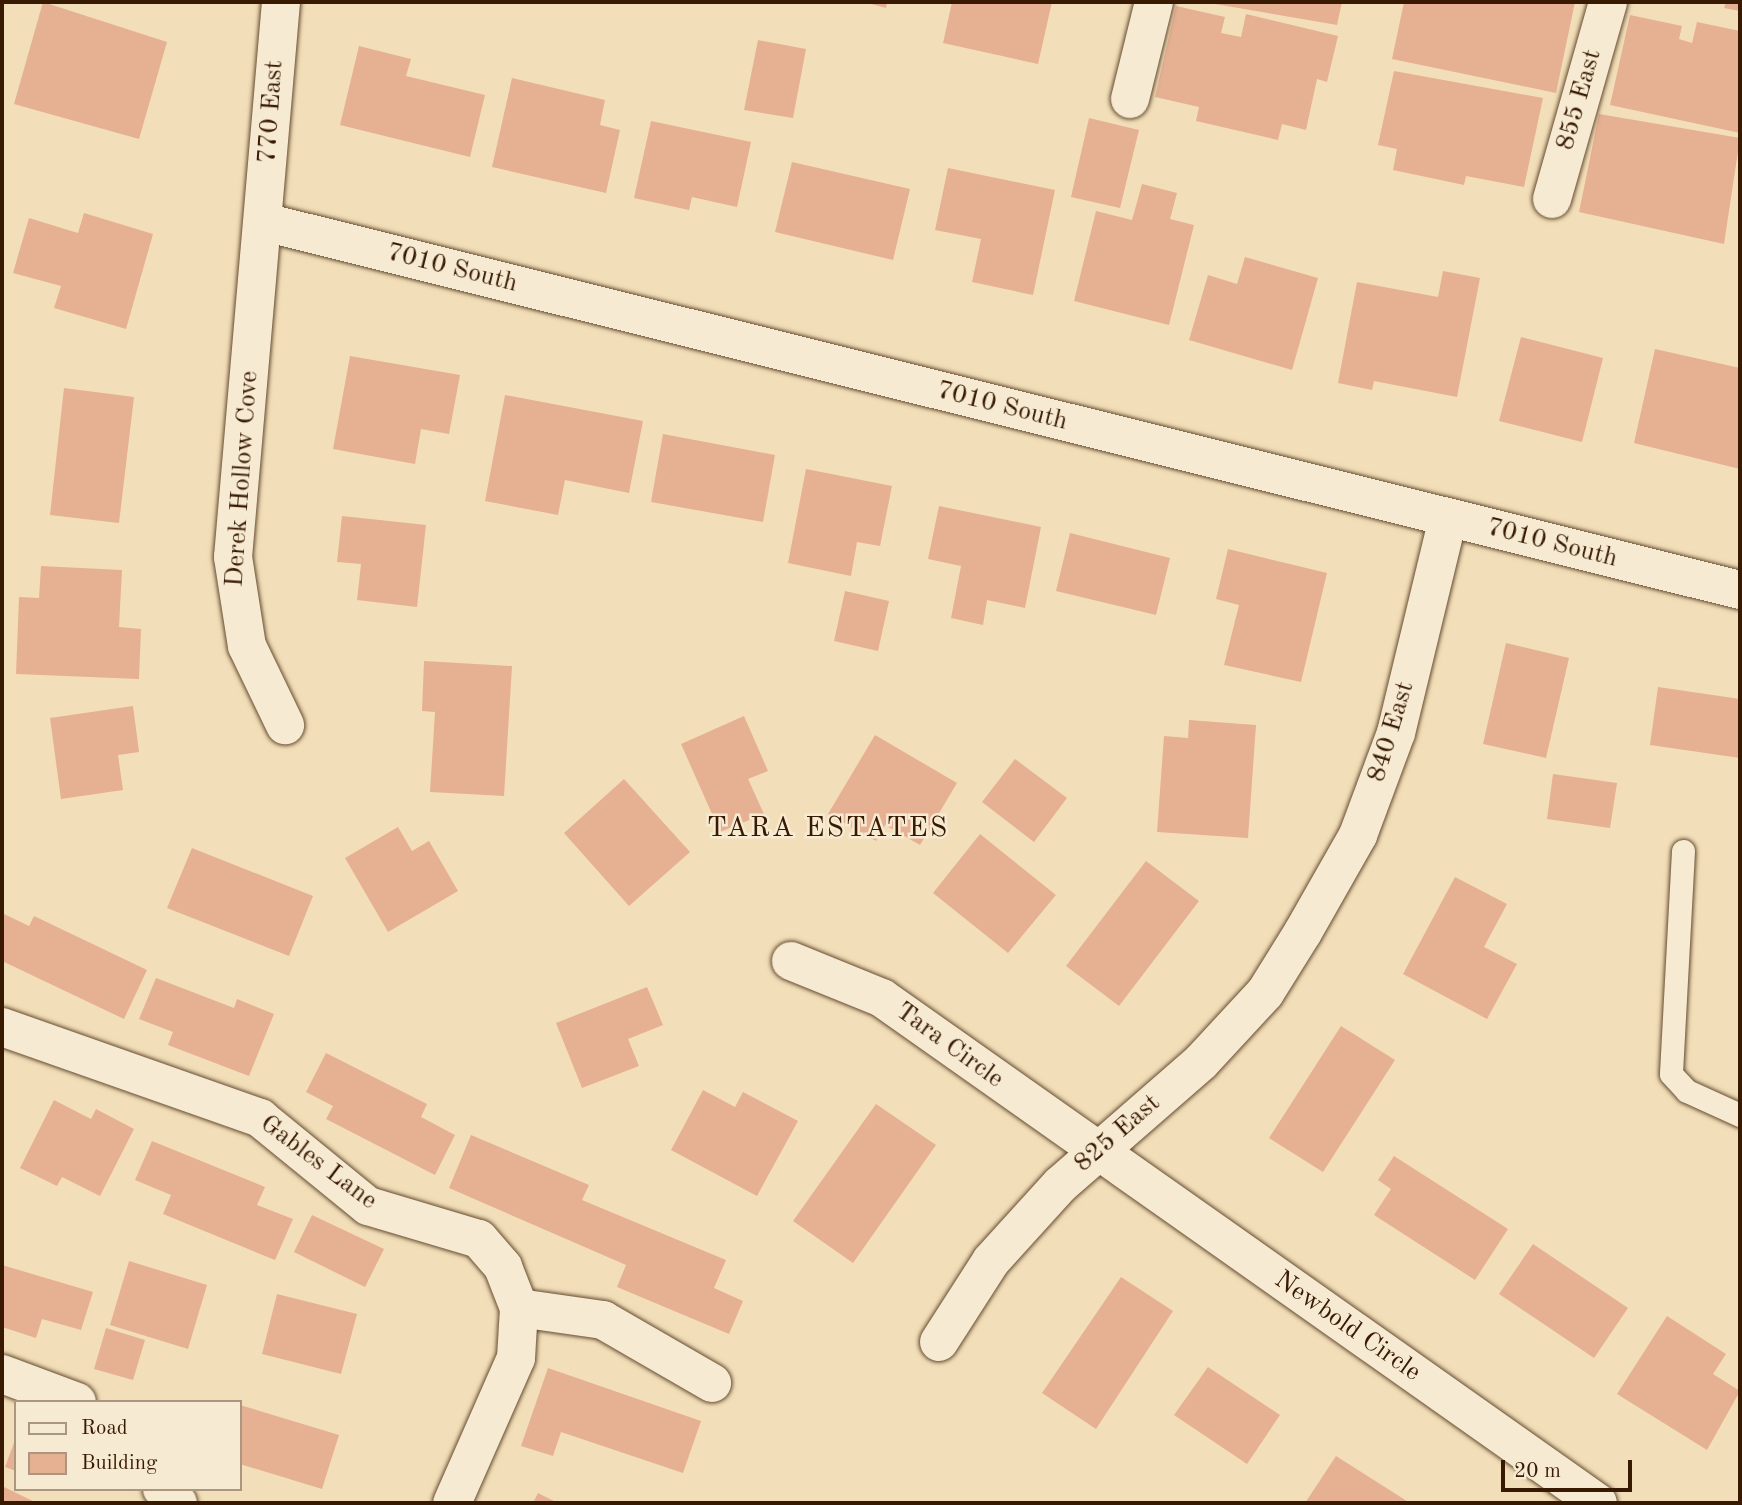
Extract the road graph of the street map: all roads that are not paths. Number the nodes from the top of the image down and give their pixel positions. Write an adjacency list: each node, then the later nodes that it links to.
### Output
1 (281, 2): 6 (street, 770 East)
2 (1154, 2): 4 (street)
3 (1608, 2): 5 (street, 855 East)
4 (1130, 99)
5 (1552, 199)
6 (264, 222): 7 (street, 7010 South); 9 (street, Derek Hollow Cove)
7 (1448, 518): 8 (street, 7010 South); 11 (street, 840 East)
8 (1740, 590)
9 (285, 725)
10 (1683, 851): 14 (lane)
11 (1303, 932): 15 (street, 825 East)
12 (791, 961): 15 (street, Tara Circle)
13 (2, 1027): 16 (street, Gables Lane)
14 (1740, 1115)
15 (1096, 1151): 17 (street, 825 East); 24 (street, Newbold Circle)
16 (520, 1308): 19 (street); 23 (street, Gables Lane)
17 (939, 1342)
18 (2, 1374): 20 (street)
19 (712, 1383)
20 (72, 1400)
21 (164, 1491): 22 (street)
22 (178, 1503)
23 (452, 1503)
24 (1598, 1503)

